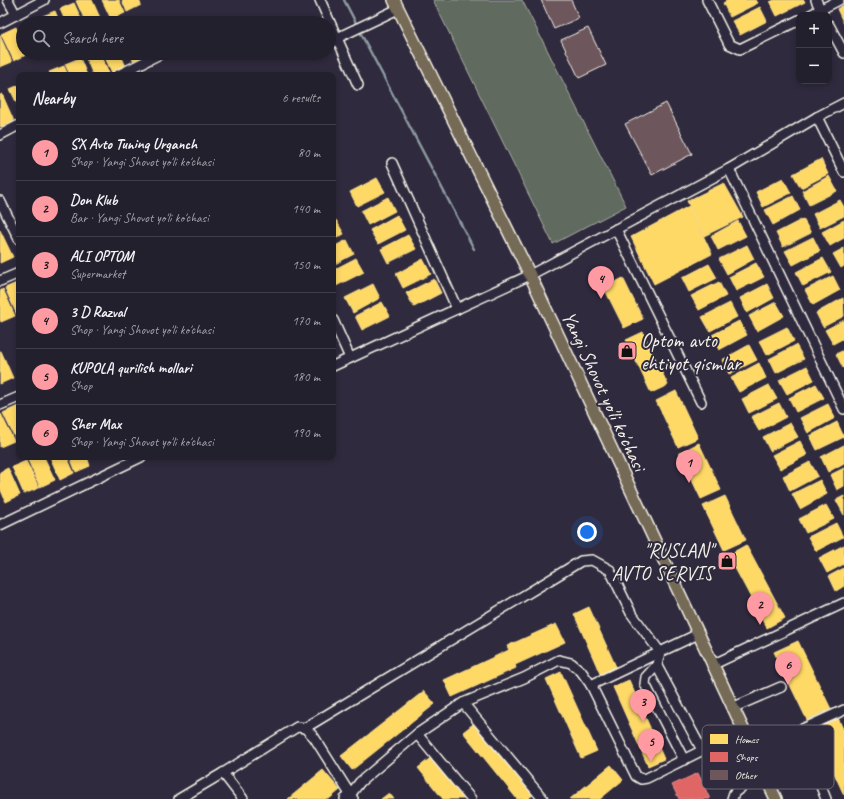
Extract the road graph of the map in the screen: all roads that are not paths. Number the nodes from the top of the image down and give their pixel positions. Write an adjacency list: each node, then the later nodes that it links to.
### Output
1 (8, 0): 9 (street)
2 (44, 0): 9 (street)
3 (320, 0): 10 (street)
4 (707, 0): 11 (street)
5 (816, 0): 8 (street)
6 (839, 0): 8 (street)
7 (396, 4): 14 (street); 30 (main road, Yangi Shovot yo'li ko'chasi)
8 (822, 12)
9 (16, 15): 12 (street)
10 (327, 16)
11 (796, 21)
12 (0, 23)
13 (832, 31): 15 (street)
14 (337, 38): 18 (street)
15 (844, 53)
16 (148, 60): 17 (street)
17 (124, 72)
18 (358, 85)
19 (844, 103): 20 (street)
20 (817, 117): 24 (street); 25 (street)
21 (16, 126): 22 (street)
22 (0, 134)
23 (392, 163): 32 (street)
24 (729, 169): 27 (street); 39 (street)
25 (844, 172)
26 (0, 201): 28 (street)
27 (616, 229): 30 (street); 37 (street)
28 (16, 233)
29 (16, 274): 31 (street)
30 (530, 275): 32 (street); 43 (main road, Yangi Shovot yo'li ko'chasi)
31 (0, 281)
32 (457, 309): 34 (street)
33 (336, 327): 34 (street)
34 (350, 358): 35 (street)
35 (336, 365)
36 (16, 398): 38 (street)
37 (701, 402)
38 (0, 405)
39 (844, 409)
40 (135, 460): 41 (street)
41 (0, 525)
42 (844, 604): 45 (street)
43 (698, 634): 44 (street); 45 (main road, Yangi Shovot yo'li ko'chasi)
44 (660, 652): 46 (street); 47 (street); 54 (street)
45 (712, 665): 50 (main road, Yangi Shovot yo'li ko'chasi)
46 (657, 666): 56 (street); 57 (street)
47 (591, 685): 49 (street); 57 (street)
48 (781, 687): 50 (street)
49 (463, 703): 55 (street); 66 (street)
50 (732, 708): 52 (main road, Yangi Shovot yo'li ko'chasi)
51 (844, 710): 53 (street)
52 (740, 725)
53 (811, 725)
54 (305, 728): 58 (street); 62 (street)
55 (417, 734): 62 (street); 65 (street)
56 (702, 750): 57 (street)
57 (684, 760)
58 (223, 773): 63 (street); 64 (street)
59 (739, 789): 67 (street)
60 (771, 789): 68 (main road, Yangi Shovot yo'li ko'chasi)
61 (822, 789): 69 (street)
62 (350, 798)
63 (179, 799)
64 (243, 799)
65 (471, 799)
66 (543, 799)
67 (732, 799)
68 (776, 799)
69 (826, 799)

